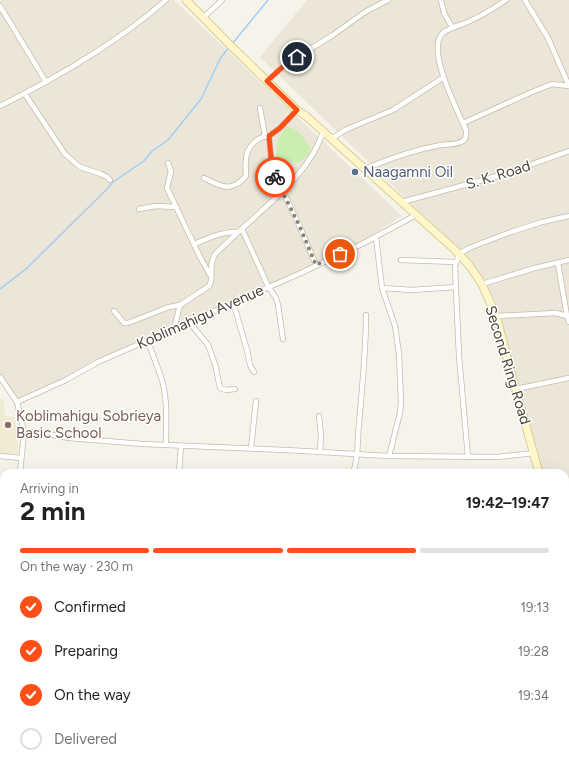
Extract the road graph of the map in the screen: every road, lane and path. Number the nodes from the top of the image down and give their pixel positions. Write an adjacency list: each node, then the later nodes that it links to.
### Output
1 (166, 0): 13 (street)
2 (186, 0): 9 (street, Second Ring Road)
3 (222, 0): 9 (street)
4 (388, 0): 12 (street)
5 (441, 0): 10 (street)
6 (506, 0): 10 (street)
7 (525, 0): 14 (street)
8 (0, 6): 13 (street)
9 (203, 18): 12 (street, Second Ring Road)
10 (452, 27): 11 (street)
11 (444, 77): 19 (street); 22 (street)
12 (267, 81): 18 (street, Second Ring Road)
13 (46, 82): 15 (street)
14 (569, 86): 19 (street)
15 (25, 94): 16 (street); 27 (street)
16 (0, 106)
17 (260, 108): 21 (street)
18 (297, 110): 20 (street, Second Ring Road); 21 (street)
19 (463, 123): 25 (street)
20 (323, 132): 22 (street, Second Ring Road); 28 (street)
21 (267, 136): 26 (street); 28 (street)
22 (331, 139): 25 (street, Second Ring Road)
23 (569, 151): 29 (street, S. K. Road)
24 (168, 163): 30 (street)
25 (365, 169): 29 (street, Second Ring Road)
26 (204, 178)
27 (110, 180)
28 (283, 192): 34 (street); 42 (street)
29 (402, 202): 32 (street, Second Ring Road)
30 (176, 207): 31 (street); 36 (street)
31 (139, 209)
32 (413, 216): 35 (street, Koblimahigu Avenue); 37 (street, Second Ring Road)
33 (569, 216): 37 (street)
34 (240, 231): 36 (street); 43 (street); 45 (street)
35 (376, 237): 42 (street, Koblimahigu Avenue); 47 (street)
36 (194, 244): 43 (street)
37 (459, 254): 40 (street); 44 (street, Second Ring Road)
38 (401, 260): 40 (street)
39 (569, 260): 41 (street)
40 (456, 262): 46 (street)
41 (558, 263): 44 (street); 53 (street)
42 (316, 265): 45 (street, Koblimahigu Avenue)
43 (211, 276): 49 (street)
44 (482, 284): 52 (street, Second Ring Road)
45 (268, 286): 48 (street, Koblimahigu Avenue); 57 (street)
46 (456, 287): 47 (street); 76 (street)
47 (382, 288): 75 (street)
48 (233, 302): 55 (street, Koblimahigu Avenue); 59 (street)
49 (180, 305): 50 (street); 56 (street)
50 (114, 311)
51 (366, 315): 73 (street)
52 (496, 316): 53 (street); 63 (street, Second Ring Road)
53 (567, 316): 54 (street)
54 (569, 322)
55 (190, 323): 56 (street, Koblimahigu Avenue); 62 (street)
56 (174, 329): 58 (street, Koblimahigu Avenue)
57 (283, 339)
58 (148, 341): 65 (street, Koblimahigu Avenue); 68 (street)
59 (254, 372)
60 (0, 377): 65 (street)
61 (569, 378): 63 (street)
62 (235, 389)
63 (516, 389): 72 (street, Second Ring Road)
64 (256, 401): 70 (street)
65 (17, 402): 67 (street)
66 (319, 416): 71 (street)
67 (24, 432): 68 (street); 77 (street)
68 (166, 445): 69 (street)
69 (181, 446): 70 (street); 79 (street)
70 (251, 448): 71 (street)
71 (320, 452): 73 (street)
72 (535, 453): 76 (street); 81 (street, Second Ring Road)
73 (357, 454): 75 (street); 80 (street)
74 (0, 456): 77 (street)
75 (389, 456): 76 (street)
76 (468, 457)
77 (21, 458): 78 (street)
78 (20, 469)
79 (179, 469)
80 (354, 469)
81 (538, 469)

